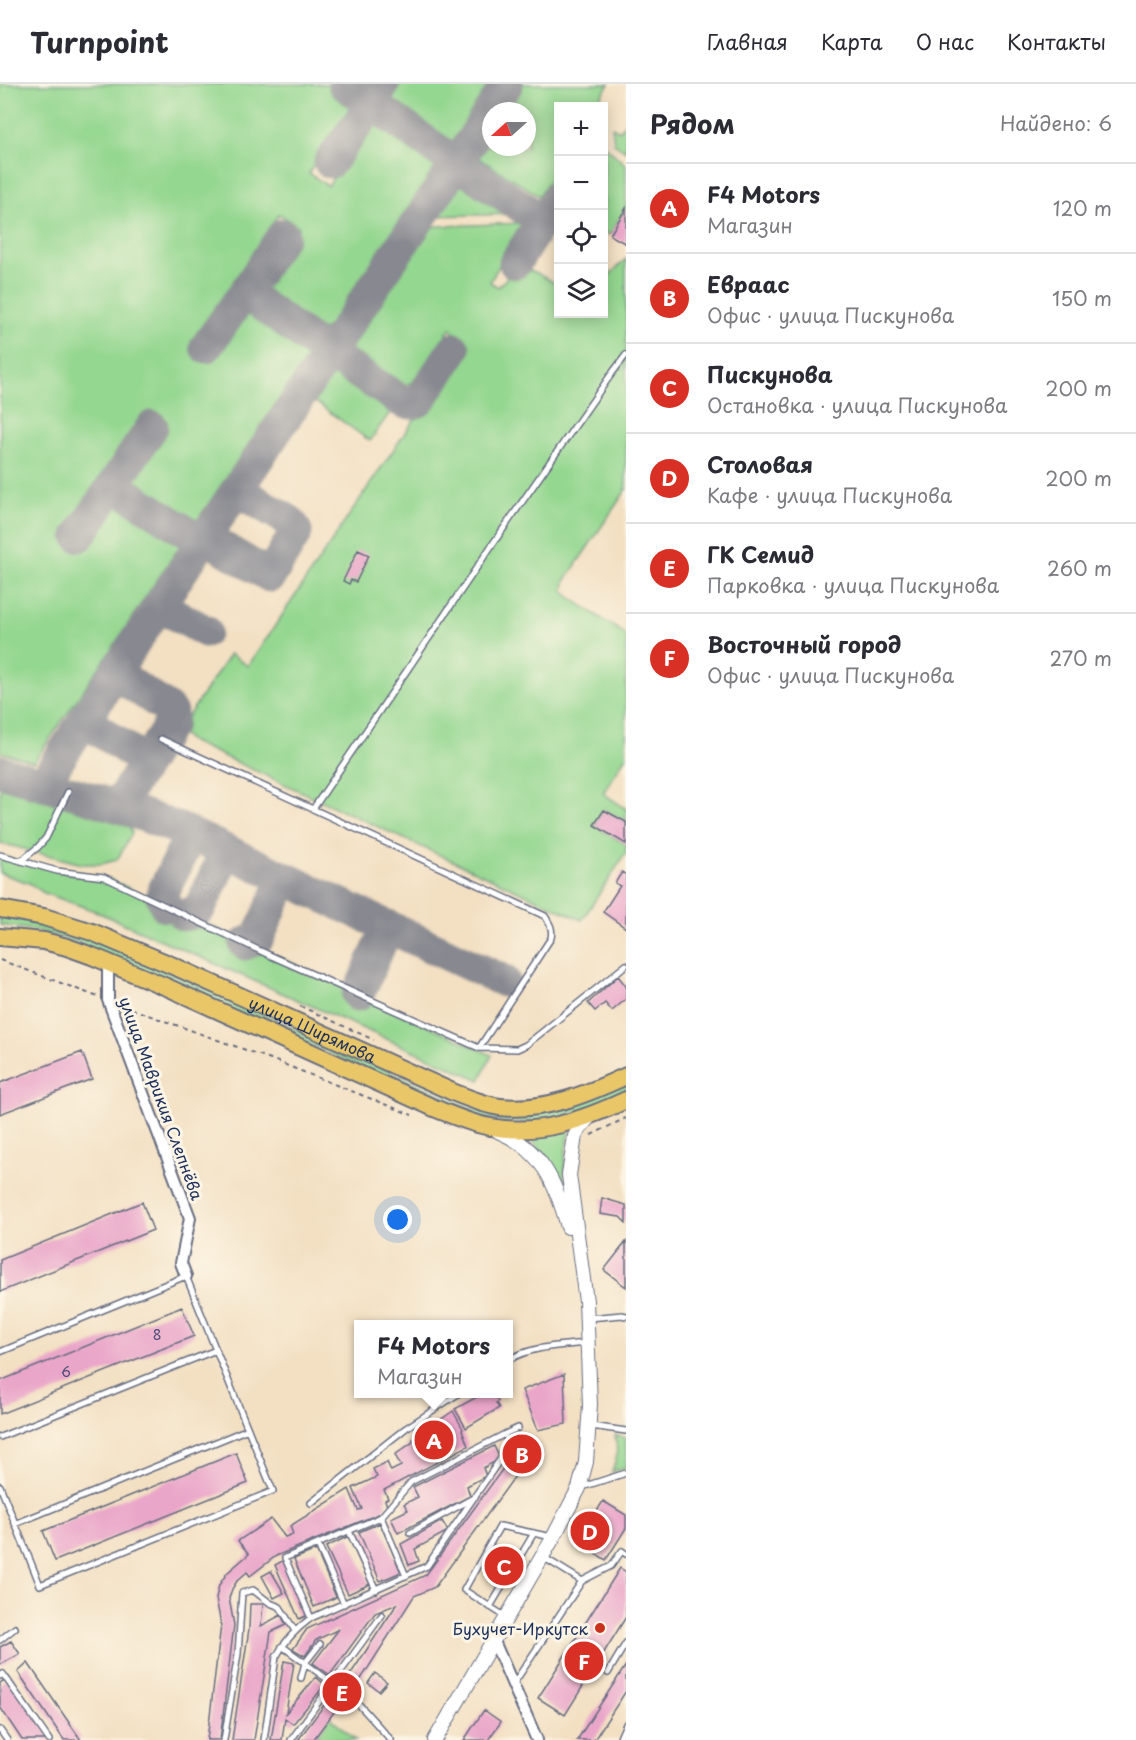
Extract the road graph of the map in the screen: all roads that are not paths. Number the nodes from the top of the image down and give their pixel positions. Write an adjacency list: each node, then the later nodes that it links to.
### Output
1 (626, 355): 4 (lane)
2 (161, 739): 4 (lane)
3 (68, 792): 6 (lane)
4 (313, 809): 11 (lane)
5 (0, 855): 6 (lane)
6 (21, 861): 11 (lane)
7 (0, 909): 12 (main road, улица Ширямова)
8 (1, 937): 9 (main road, улица Ширямова)
9 (108, 963): 15 (main road, улица Ширямова); 16 (street, улица Маврикия Слепнёва)
10 (626, 965): 11 (lane)
11 (478, 1048)
12 (626, 1076)
13 (626, 1100): 14 (main road, улица Ширямова)
14 (590, 1116): 15 (main road, улица Ширямова); 17 (street)
15 (491, 1127): 17 (street)
16 (186, 1276): 21 (lane); 22 (lane)
17 (586, 1301): 19 (street)
18 (626, 1316): 19 (lane)
19 (587, 1318): 20 (street)
20 (588, 1343): 23 (lane); 25 (street)
21 (216, 1350): 27 (lane); 30 (lane)
22 (0, 1352)
23 (513, 1358)
24 (452, 1398): 35 (lane)
25 (589, 1426): 28 (lane); 33 (street)
26 (518, 1428): 29 (lane)
27 (248, 1429): 37 (lane); 37 (lane)
28 (626, 1431)
29 (505, 1434): 34 (lane); 36 (lane)
30 (0, 1437)
31 (626, 1473): 33 (lane)
32 (0, 1486): 37 (lane)
33 (579, 1488): 41 (street)
34 (476, 1496): 39 (lane); 45 (lane)
35 (311, 1503)
36 (381, 1517): 38 (lane); 45 (lane)
37 (15, 1524)
38 (349, 1531): 42 (lane); 47 (lane)
39 (410, 1533)
40 (534, 1533): 41 (lane); 49 (lane); 49 (lane)
41 (553, 1538): 44 (street)
42 (318, 1545): 48 (lane); 52 (lane)
43 (626, 1554): 46 (lane)
44 (542, 1556): 46 (lane); 51 (street)
45 (406, 1576): 47 (lane)
46 (582, 1581): 65 (lane)
47 (376, 1590): 48 (lane)
48 (344, 1604): 52 (lane)
49 (490, 1607): 51 (lane)
50 (382, 1615): 64 (lane)
51 (506, 1617): 55 (street)
52 (311, 1618): 54 (lane)
53 (15, 1628): 56 (lane)
54 (295, 1631): 59 (lane); 70 (lane)
55 (493, 1639): 65 (street); 74 (street)
56 (0, 1640)
57 (626, 1643): 61 (lane)
58 (320, 1644): 60 (lane)
59 (282, 1646): 60 (lane); 71 (lane)
60 (305, 1663): 63 (lane); 64 (lane)
61 (608, 1673)
62 (0, 1676): 69 (lane)
63 (302, 1677)
64 (332, 1683): 72 (lane); 73 (lane)
65 (513, 1684): 75 (street)
66 (626, 1724): 76 (lane)
67 (0, 1730): 68 (lane)
68 (7, 1740)
69 (49, 1740)
70 (224, 1740)
71 (264, 1740)
72 (291, 1740)
73 (391, 1740)
74 (435, 1740)
75 (537, 1740)
76 (619, 1740)

